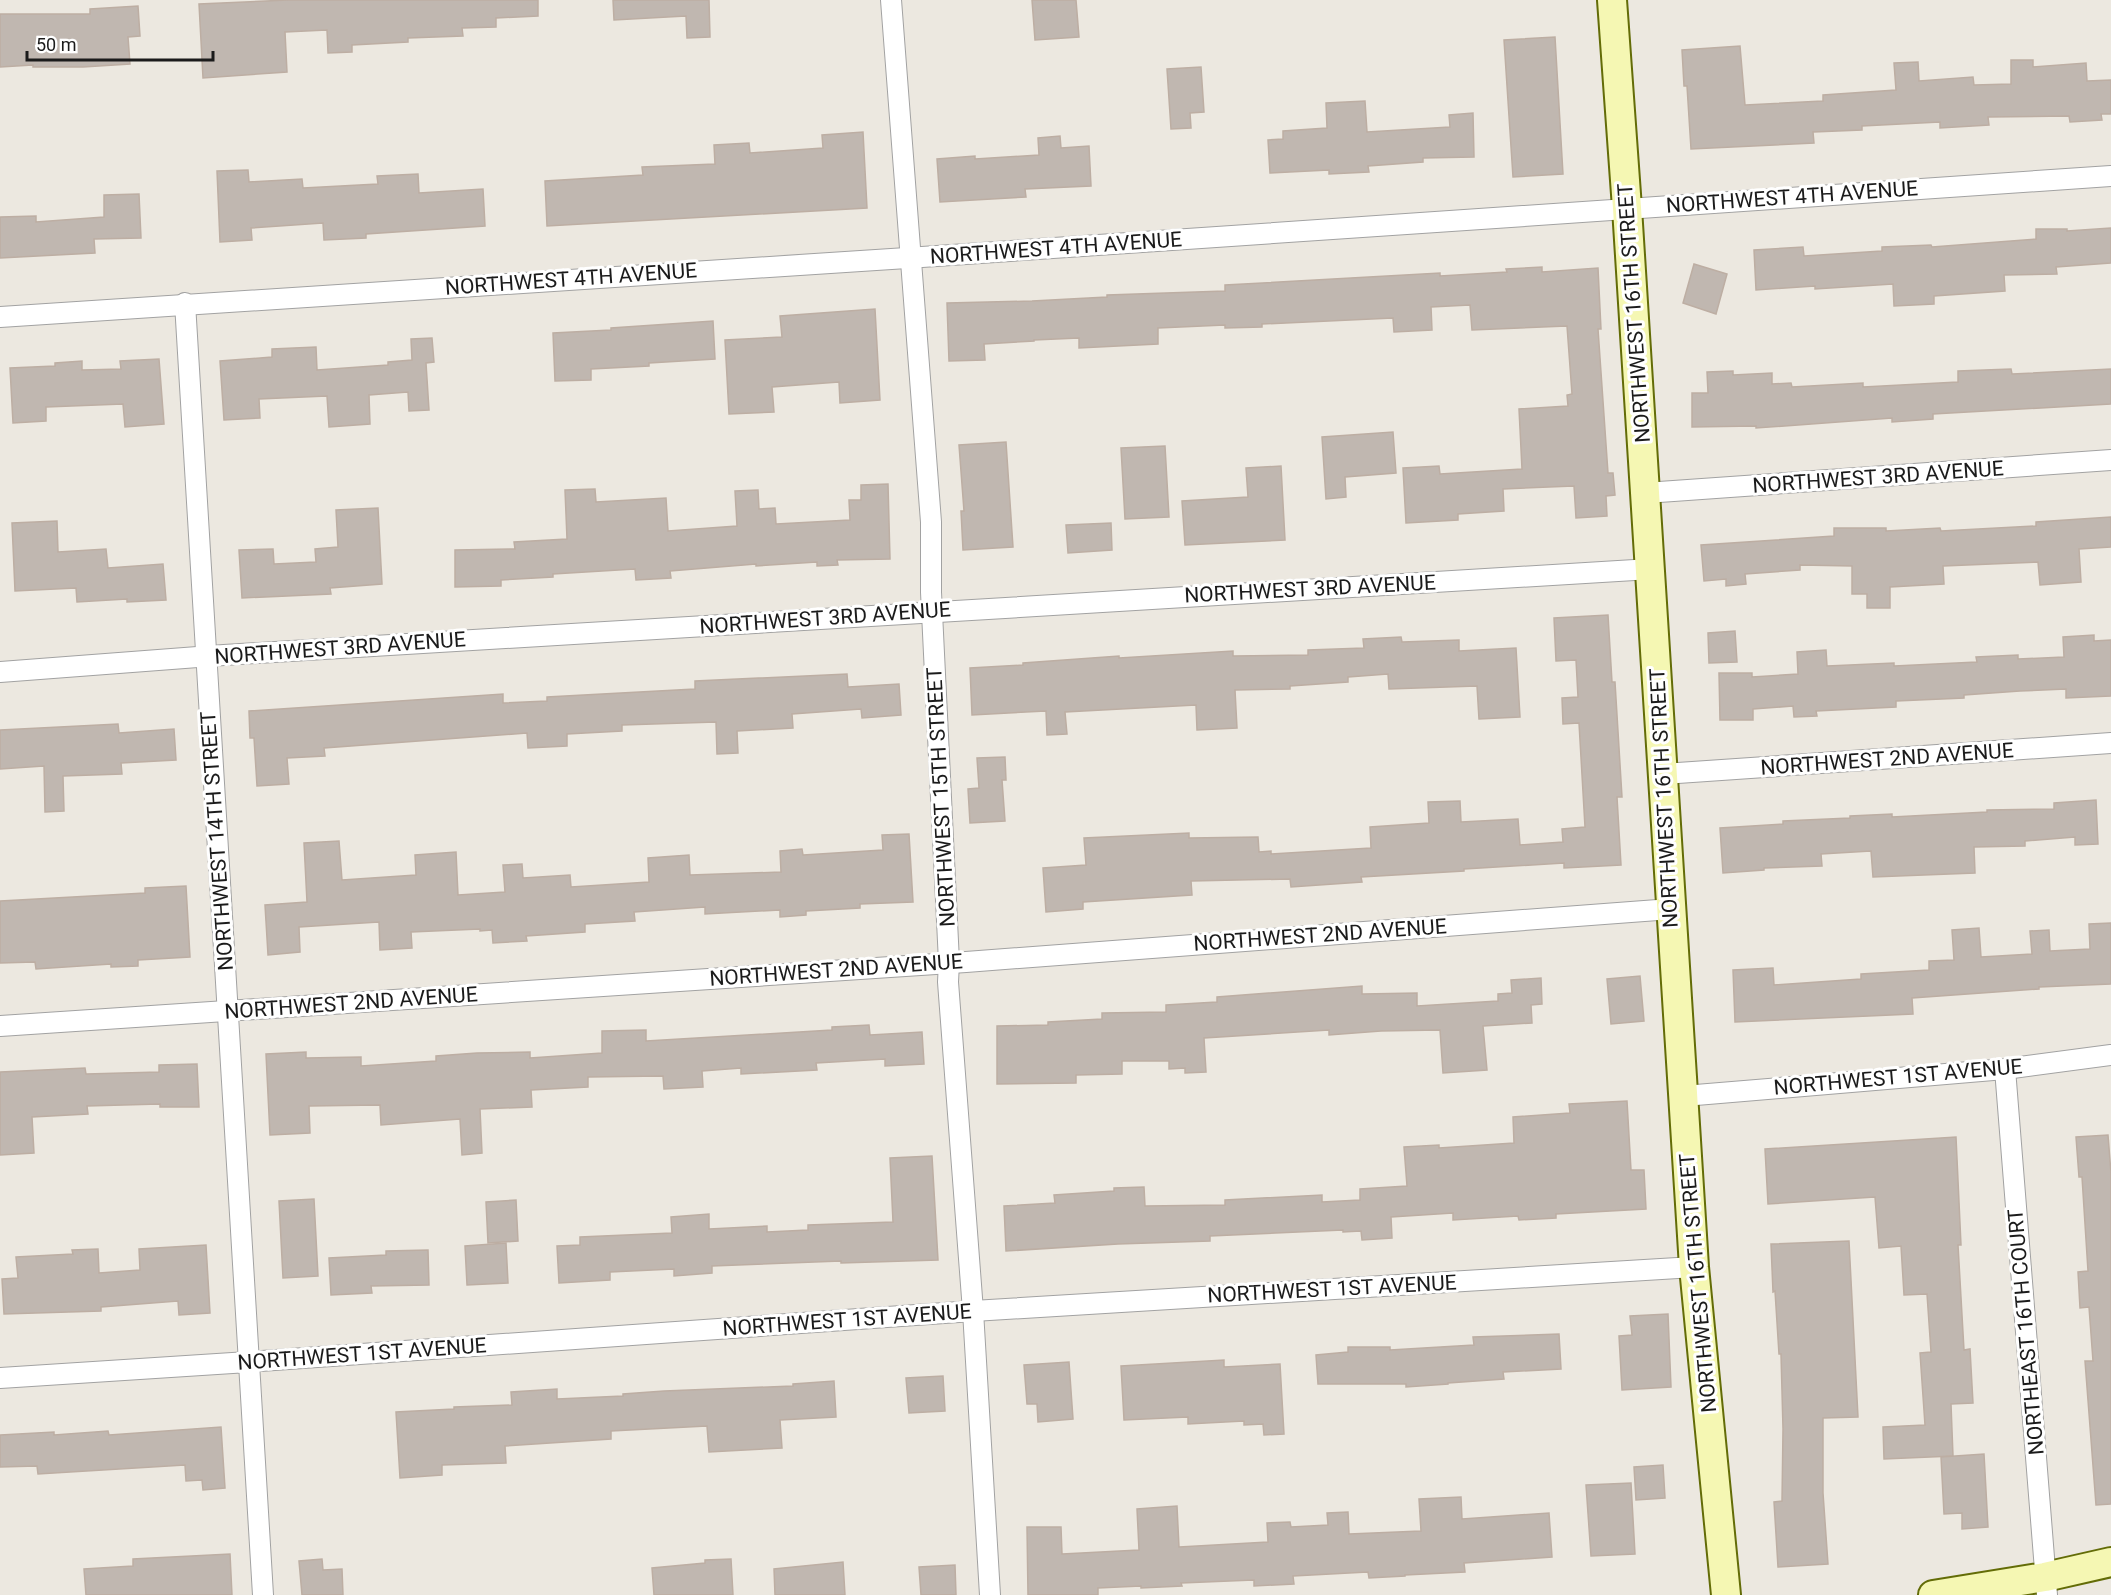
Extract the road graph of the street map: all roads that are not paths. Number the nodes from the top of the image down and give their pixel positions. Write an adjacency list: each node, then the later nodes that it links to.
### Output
1 (891, 0): 5 (street, NORTHWEST 15TH STREET)
2 (1612, 0): 4 (street, NORTHWEST 16TH STREET)
3 (2111, 176): 4 (street, NORTHWEST 4TH AVENUE)
4 (1627, 208): 5 (street, NORTHWEST 4TH AVENUE); 9 (street, NORTHWEST 16TH STREET)
5 (910, 258): 6 (street, NORTHWEST 4TH AVENUE); 11 (street, NORTHWEST 15TH STREET)
6 (185, 303): 7 (street, NORTHWEST 4TH AVENUE); 12 (street, NORTHWEST 14TH STREET)
7 (0, 316)
8 (2111, 460): 9 (street, NORTHWEST 3RD AVENUE)
9 (1645, 493): 10 (street, NORTHWEST 16TH STREET)
10 (1651, 569): 11 (street, NORTHWEST 3RD AVENUE); 15 (street, NORTHWEST 16TH STREET)
11 (932, 611): 12 (street, NORTHWEST 3RD AVENUE); 17 (street, NORTHWEST 15TH STREET)
12 (205, 656): 13 (street, NORTHWEST 3RD AVENUE); 18 (street, NORTHWEST 14TH STREET)
13 (0, 672)
14 (2111, 743): 15 (street, NORTHWEST 2ND AVENUE)
15 (1663, 774): 16 (street, NORTHWEST 16TH STREET)
16 (1671, 909): 17 (street, NORTHWEST 2ND AVENUE); 22 (street, NORTHWEST 16TH STREET)
17 (949, 962): 18 (street, NORTHWEST 2ND AVENUE); 24 (street, NORTHWEST 15TH STREET)
18 (228, 1011): 19 (street, NORTHWEST 2ND AVENUE); 25 (street, NORTHWEST 14TH STREET)
19 (0, 1026)
20 (2111, 1056): 21 (street, NORTHWEST 1ST AVENUE)
21 (2005, 1069): 22 (street, NORTHWEST 1ST AVENUE); 28 (street, NORTHEAST 16TH COURT)
22 (1684, 1096): 23 (street, NORTHWEST 16TH STREET)
23 (1694, 1267): 24 (street, NORTHWEST 1ST AVENUE); 31 (street, NORTHWEST 16TH STREET)
24 (973, 1311): 25 (street, NORTHWEST 1ST AVENUE); 30 (street, NORTHWEST 15TH STREET)
25 (248, 1362): 26 (street, NORTHWEST 1ST AVENUE); 29 (street, NORTHWEST 14TH STREET)
26 (0, 1378)
27 (2111, 1563): 28 (street)
28 (2046, 1586): 32 (street)
29 (263, 1595)
30 (990, 1595)
31 (1726, 1595)
32 (1934, 1595)

